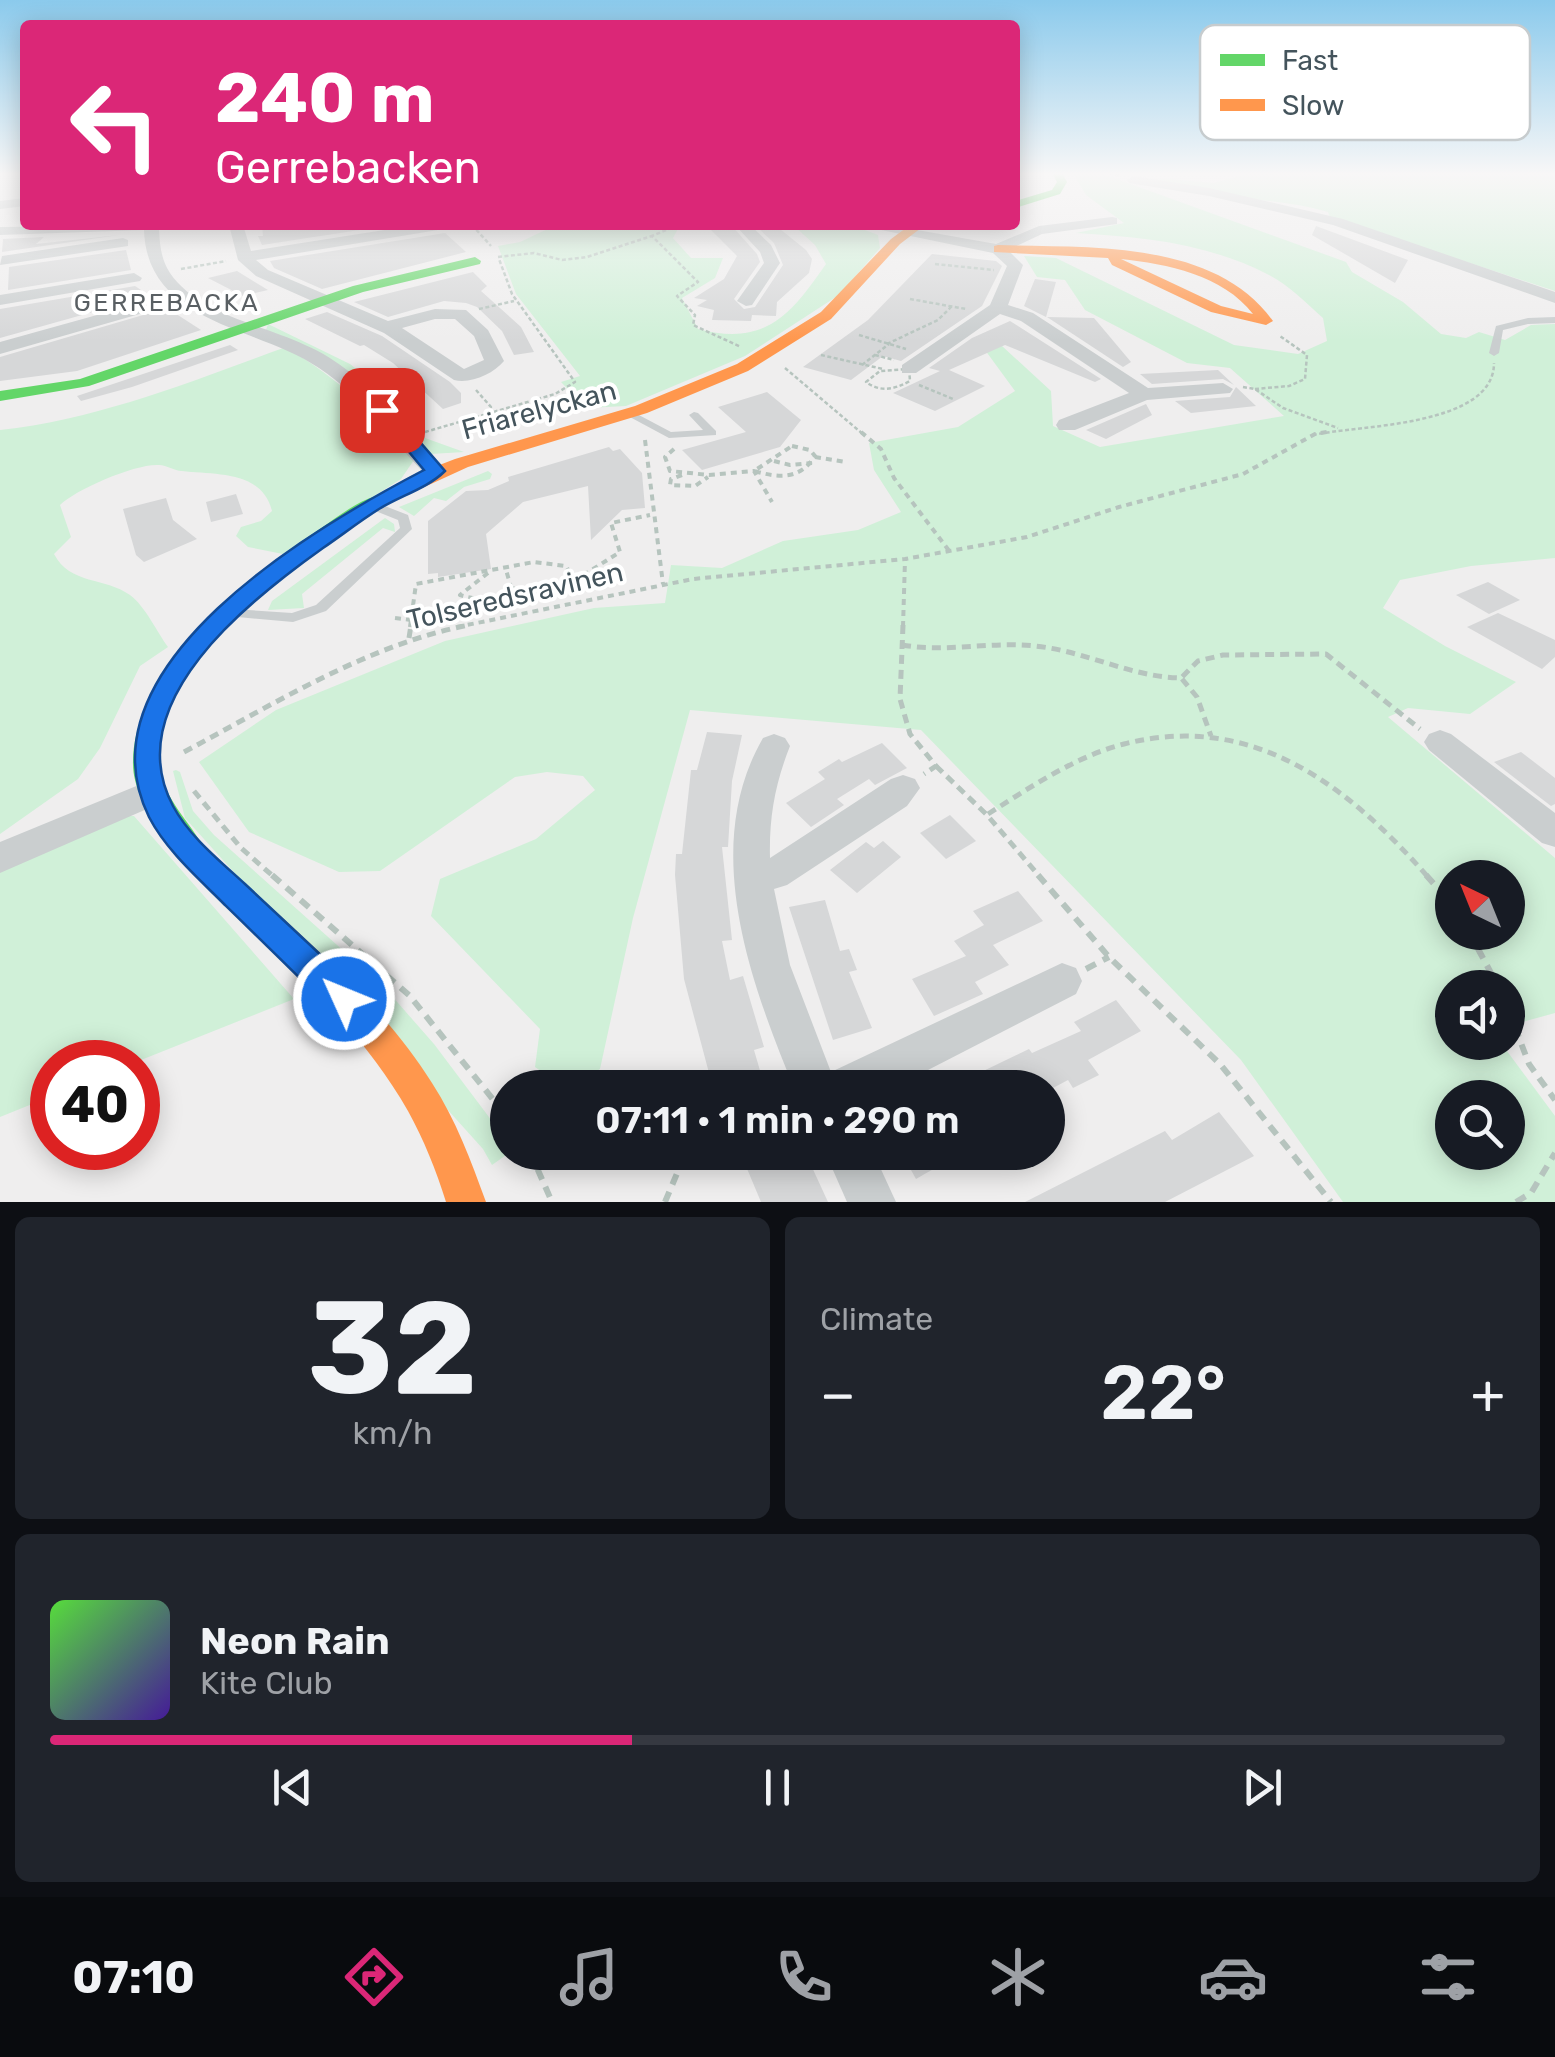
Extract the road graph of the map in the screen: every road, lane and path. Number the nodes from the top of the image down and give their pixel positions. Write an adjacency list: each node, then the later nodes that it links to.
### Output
1 (1046, 229): 14 (street)
2 (1355, 229): 24 (street)
3 (18, 230): 10 (street); 12 (street)
4 (151, 230): 36 (street)
5 (237, 230): 16 (street)
6 (413, 230): 16 (street)
7 (666, 230): 11 (path)
8 (747, 230): 29 (street)
9 (910, 230): 14 (street); 44 (street, Friarelyckan)
10 (0, 231)
11 (652, 236): 17 (path); 44 (path)
12 (0, 241)
13 (123, 242): 18 (street)
14 (998, 248): 15 (street); 21 (street)
15 (1112, 255): 15 (street)
16 (245, 257): 20 (path); 25 (street)
17 (487, 259): 25 (street)
18 (1, 261): 23 (street)
19 (935, 264): 21 (path)
20 (176, 269)
21 (1014, 272): 32 (street)
22 (134, 278): 27 (street)
23 (0, 286)
24 (1555, 298)
25 (326, 299): 35 (street); 36 (street)
26 (910, 299): 31 (path)
27 (0, 300)
28 (516, 301): 33 (path)
29 (746, 301)
30 (158, 304): 40 (street)
31 (952, 306): 32 (path); 38 (path)
32 (994, 310): 43 (street); 51 (street)
33 (460, 314): 35 (street); 48 (street)
34 (1555, 320): 41 (lane)
35 (389, 326): 48 (street)
36 (250, 327): 52 (street); 64 (street)
37 (859, 336): 38 (path)
38 (888, 344): 43 (path); 45 (path)
39 (1292, 344): 50 (path)
40 (0, 348)
41 (1494, 354): 57 (path, Tolseredsravinen)
42 (821, 355): 45 (path)
43 (930, 356): 47 (street)
44 (767, 361): 55 (street, Friarelyckan); 71 (path)
45 (862, 366): 46 (path)
46 (887, 370): 47 (path); 47 (path)
47 (910, 375): 53 (path)
48 (461, 376): 59 (path)
49 (1223, 388): 50 (path); 51 (street)
50 (1254, 389): 57 (path)
51 (1144, 394): 56 (street)
52 (0, 396)
53 (954, 400)
54 (694, 415): 58 (lane)
55 (641, 421): 58 (lane); 64 (street, Friarelyckan); 70 (path)
56 (1067, 425)
57 (1342, 430): 71 (path, Tolseredsravinen)
58 (682, 436): 66 (path)
59 (476, 441)
60 (815, 457): 61 (path); 62 (path); 63 (path)
61 (774, 461): 63 (path); 65 (path)
62 (846, 462)
63 (812, 463): 65 (path)
64 (435, 471): 69 (street, Friarelyckan)
65 (754, 472): 67 (path); 68 (path)
66 (686, 474): 67 (path); 67 (path)
67 (709, 475)
68 (772, 502)
69 (372, 505): 78 (street, Friarelyckan); 78 (lane)
70 (652, 515): 75 (path); 76 (path)
71 (950, 553): 72 (path, Tolseredsravinen)
72 (905, 559): 76 (path, Tolseredsravinen); 82 (path)
73 (506, 570): 74 (path); 75 (path); 77 (path)
74 (489, 573): 77 (path); 80 (path)
75 (574, 581): 77 (path)
76 (662, 584): 81 (path, Tolseredsravinen)
77 (512, 586)
78 (226, 613): 93 (street, Friarelyckan)
79 (395, 618): 80 (path)
80 (411, 620): 81 (path)
81 (409, 638): 88 (path, Tolseredsravinen)
82 (902, 645): 83 (path); 90 (path)
83 (1182, 678): 84 (path); 86 (path)
84 (1211, 736): 94 (path); 98 (path)
85 (186, 739): 88 (path)
86 (1440, 742): 95 (street)
87 (774, 746): 97 (street)
88 (185, 751): 89 (path)
89 (186, 763)
90 (936, 766): 92 (path); 94 (path)
91 (192, 787): 103 (path)
92 (904, 788): 97 (street)
93 (151, 793): 96 (street); 109 (street, Friarelyckan)
94 (987, 815): 113 (path)
95 (1555, 833)
96 (0, 858)
97 (754, 880): 101 (street)
98 (1435, 882)
99 (1062, 981): 102 (street)
100 (1525, 1056): 104 (path)
101 (809, 1070)
102 (882, 1070)
103 (490, 1096)
104 (1555, 1100)
105 (1555, 1153): 114 (path)
106 (538, 1170): 110 (path)
107 (679, 1170): 111 (path)
108 (857, 1170): 112 (street)
109 (466, 1202)
110 (552, 1202)
111 (666, 1202)
112 (872, 1202)
113 (1331, 1202)
114 (1516, 1202)

